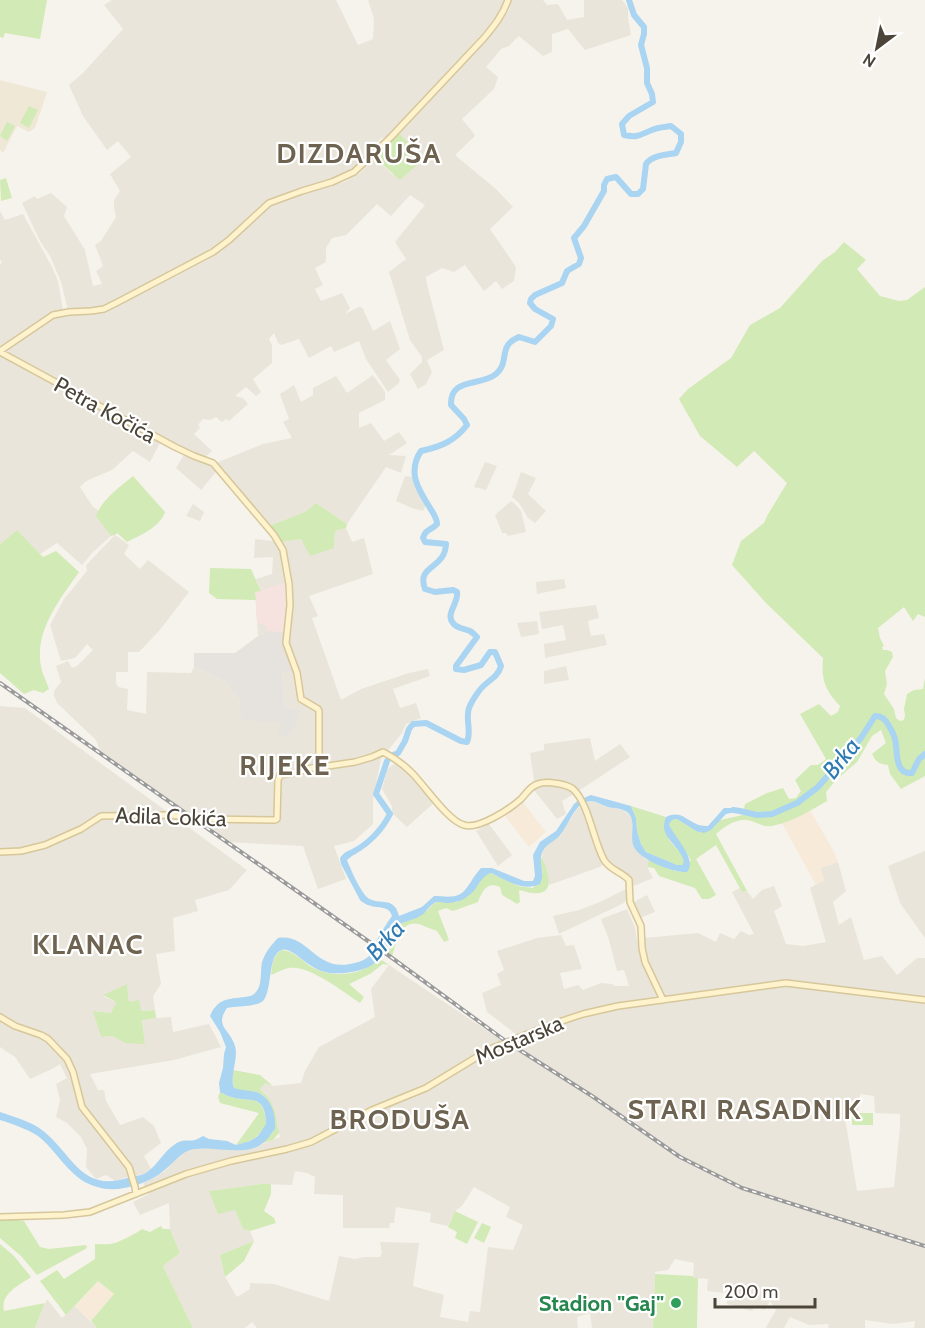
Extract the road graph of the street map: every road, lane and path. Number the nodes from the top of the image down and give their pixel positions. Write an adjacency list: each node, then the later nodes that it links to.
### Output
1 (508, 0): 2 (street)
2 (0, 352): 3 (street, Petra Kočića)
3 (319, 765): 4 (street, Adila Cokića); 5 (street)
4 (0, 852)
5 (663, 1000): 6 (street, Mostarska); 8 (street, Mostarska)
6 (925, 1000)
7 (0, 1017): 8 (street)
8 (136, 1190): 9 (street, Mostarska)
9 (0, 1217)

